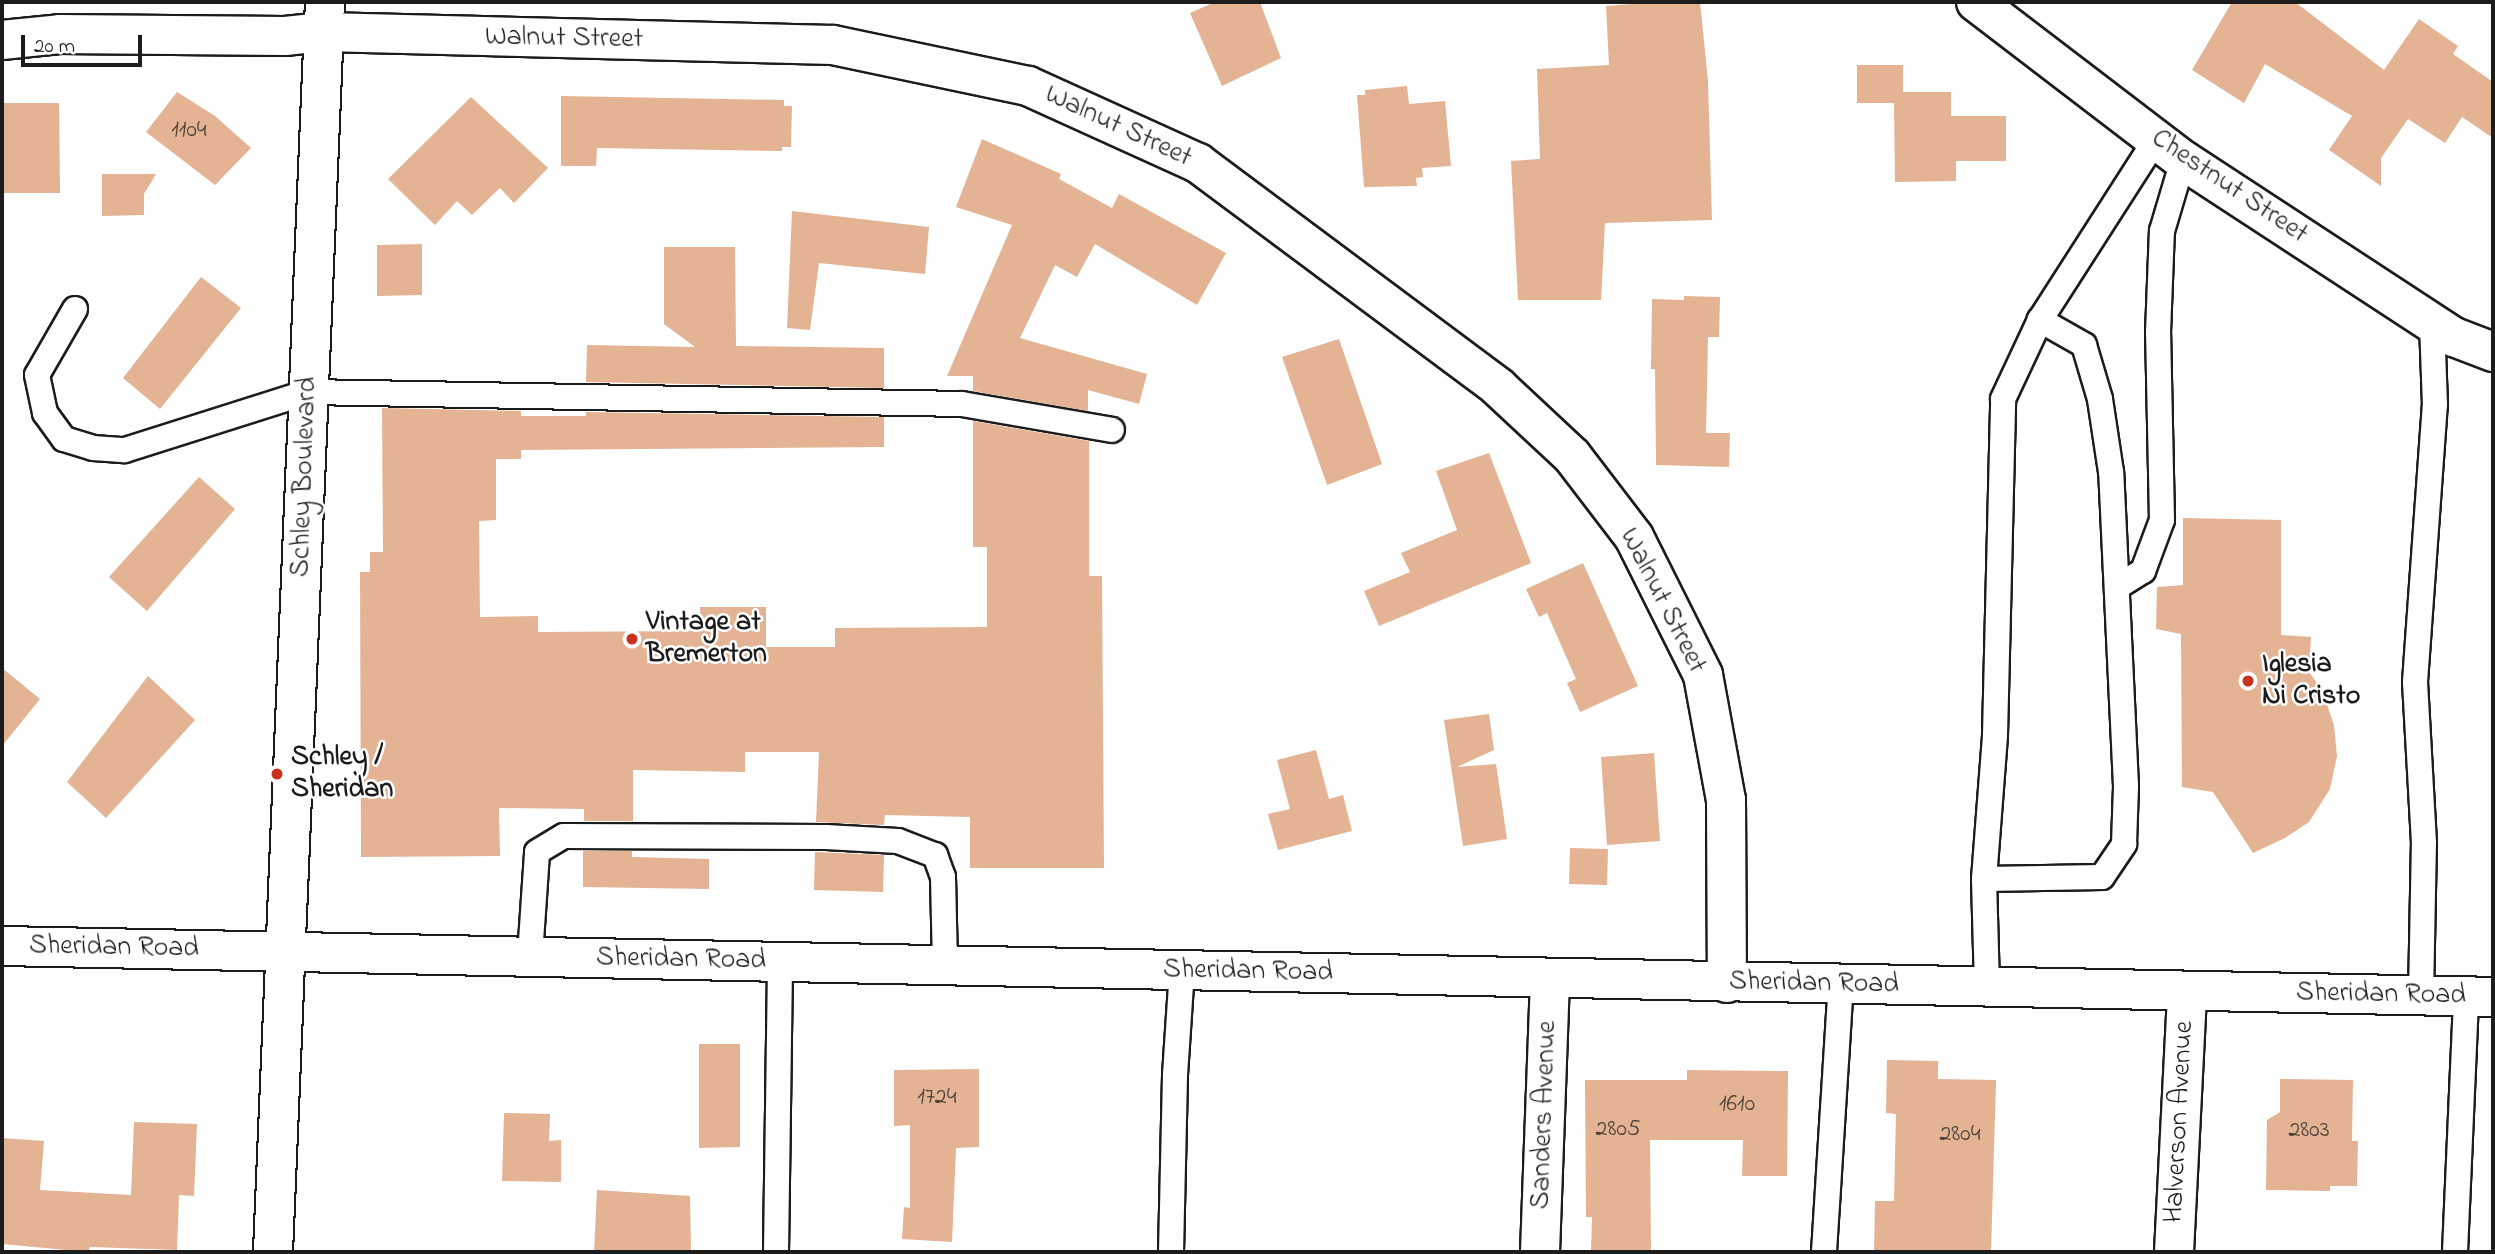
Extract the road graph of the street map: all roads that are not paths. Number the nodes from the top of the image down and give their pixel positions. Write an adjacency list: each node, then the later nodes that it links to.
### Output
1 (1976, 2): 4 (street, Chestnut Street)
2 (324, 17): 3 (street, Walnut Street); 9 (street, Schley Boulevard); 20 (street, Walnut Street)
3 (2, 40)
4 (2170, 149): 6 (lane); 7 (street, Chestnut Street); 11 (lane)
5 (75, 309): 9 (lane)
6 (2040, 320): 11 (lane); 12 (lane)
7 (2432, 322): 8 (street, Chestnut Street); 24 (lane)
8 (2493, 352)
9 (308, 392): 10 (lane); 14 (street, Schley Boulevard)
10 (1112, 430)
11 (2117, 587): 12 (lane)
12 (1984, 879): 22 (lane)
13 (2, 946): 14 (street, Sheridan Road)
14 (286, 951): 15 (street, Sheridan Road); 26 (street, Schley Boulevard)
15 (530, 956): 16 (street, Sheridan Road); 17 (lane)
16 (780, 962): 17 (street, Sheridan Road); 27 (lane)
17 (945, 966): 18 (street, Sheridan Road)
18 (1182, 970): 19 (street, Sheridan Road); 28 (lane)
19 (1550, 978): 20 (street, Sheridan Road); 29 (street, Sanders Avenue)
20 (1727, 983): 21 (street, Sheridan Road)
21 (1841, 985): 22 (street, Sheridan Road); 30 (lane)
22 (1987, 987): 23 (street, Sheridan Road)
23 (2187, 991): 24 (street, Sheridan Road); 31 (street, Halverson Avenue)
24 (2421, 996): 25 (street, Sheridan Road)
25 (2480, 997): 32 (lane)
26 (273, 1252)
27 (776, 1252)
28 (1171, 1252)
29 (1540, 1252)
30 (1824, 1252)
31 (2174, 1252)
32 (2455, 1252)

